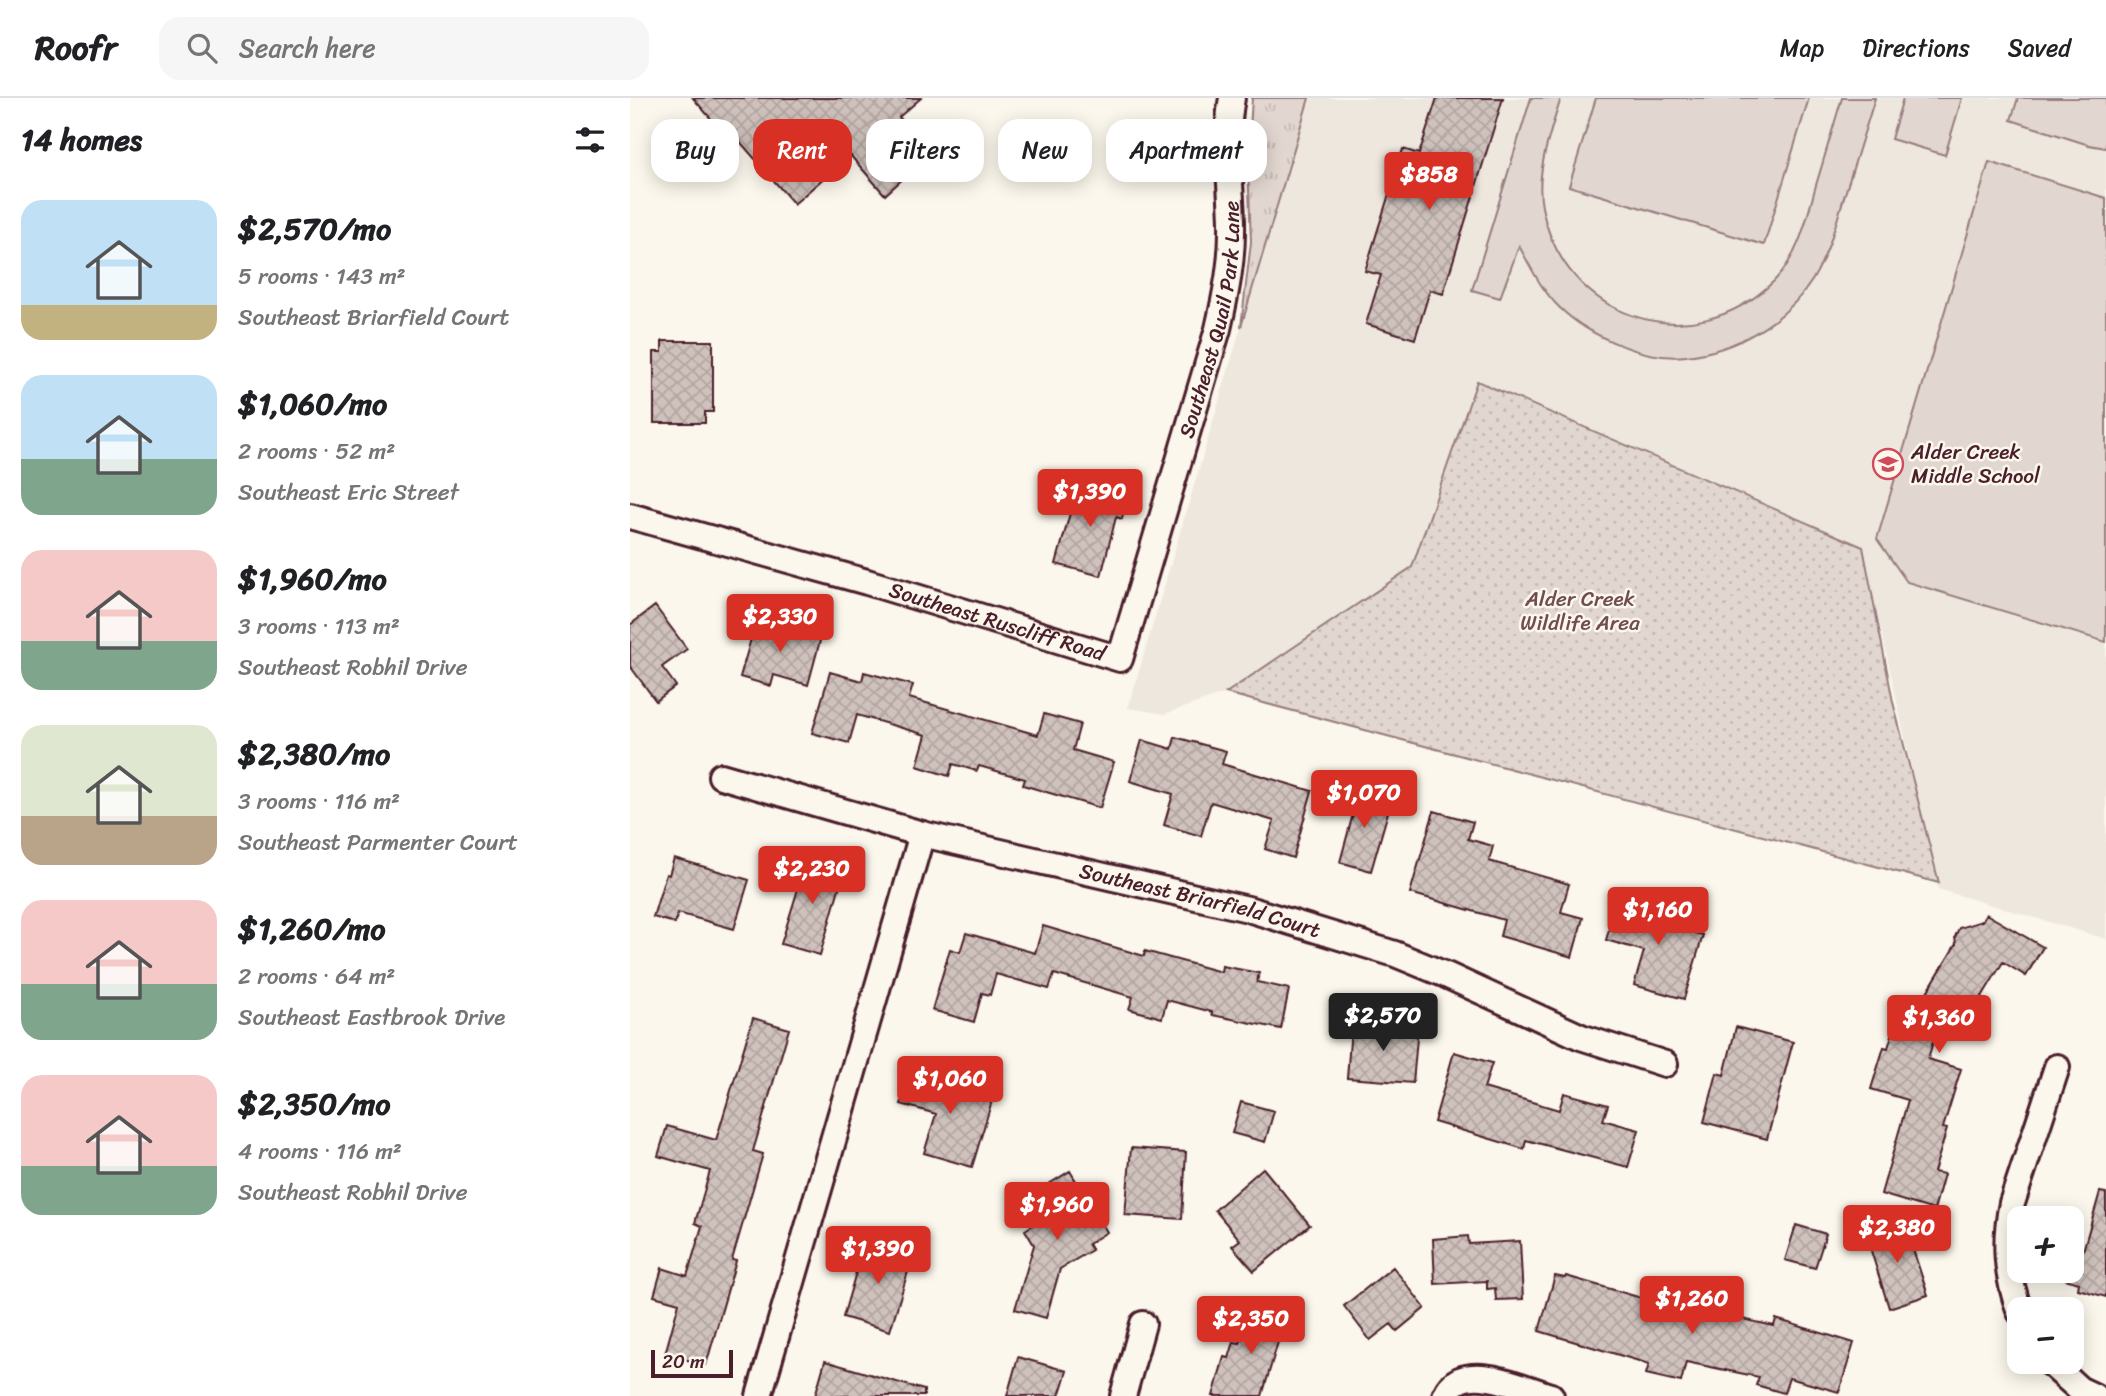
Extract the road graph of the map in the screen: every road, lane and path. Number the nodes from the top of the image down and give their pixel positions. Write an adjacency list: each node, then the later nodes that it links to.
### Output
1 (1232, 98): 3 (street, Southeast Quail Park Lane)
2 (630, 516): 3 (street, Southeast Ruscliff Road)
3 (1121, 659)
4 (721, 776): 5 (street, Southeast Briarfield Court)
5 (922, 834): 6 (street, Southeast Briarfield Court); 11 (street)
6 (1664, 1064)
7 (2057, 1066): 8 (street)
8 (2015, 1297)
9 (1143, 1324): 12 (street)
10 (2062, 1374): 15 (street)
11 (759, 1396)
12 (1123, 1396)
13 (1445, 1396): 14 (street)
14 (1550, 1396)
15 (2094, 1396)

